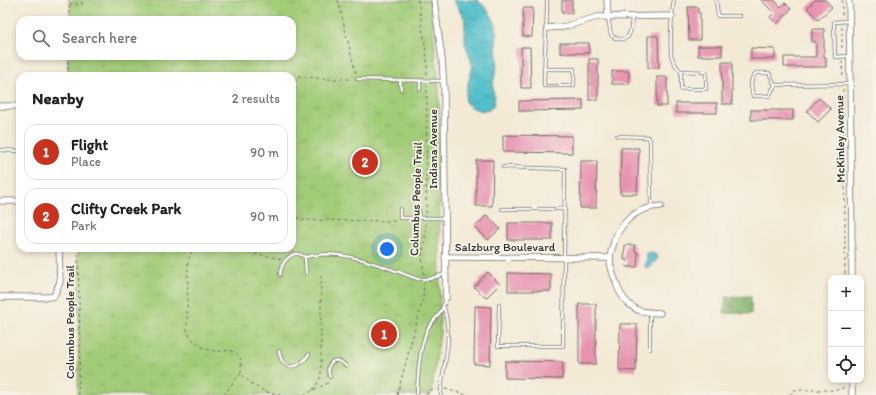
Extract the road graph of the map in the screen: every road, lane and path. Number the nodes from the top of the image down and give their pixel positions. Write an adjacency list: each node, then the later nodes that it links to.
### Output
1 (69, 0): 12 (path)
2 (82, 0): 12 (path)
3 (338, 0): 27 (path)
4 (418, 0): 31 (path, Columbus People Trail)
5 (434, 0): 32 (street, Indiana Avenue)
6 (547, 0): 20 (lane)
7 (607, 0): 16 (street)
8 (674, 0): 14 (lane)
9 (716, 0): 15 (lane)
10 (842, 0): 18 (path)
11 (849, 0): 19 (street, McKinley Avenue)
12 (69, 4): 13 (path)
13 (68, 16)
14 (672, 16): 17 (street); 25 (lane)
15 (740, 16)
16 (608, 17): 17 (street); 17 (lane); 20 (street)
17 (632, 17)
18 (842, 22): 19 (lane); 21 (path); 21 (lane)
19 (849, 22): 22 (street, McKinley Avenue)
20 (547, 28): 24 (lane)
21 (842, 56): 22 (lane); 33 (path)
22 (849, 56): 34 (street, McKinley Avenue)
23 (68, 60): 26 (path)
24 (544, 69): 24 (lane)
25 (681, 71): 25 (lane)
26 (68, 72)
27 (357, 79): 28 (lane); 29 (path)
28 (400, 80): 30 (lane); 36 (lane)
29 (296, 81)
30 (420, 81): 31 (lane); 37 (lane)
31 (427, 81): 32 (lane); 57 (path, Columbus People Trail)
32 (444, 81): 58 (street, Indiana Avenue)
33 (843, 84): 34 (lane); 35 (lane); 41 (path)
34 (850, 84): 73 (street, McKinley Avenue)
35 (775, 85): 35 (lane)
36 (402, 89)
37 (420, 89)
38 (0, 106): 39 (street)
39 (16, 106)
40 (617, 136): 49 (lane)
41 (844, 137)
42 (0, 150): 43 (lane)
43 (16, 151)
44 (503, 167): 53 (lane, Salzburg Boulevard)
45 (845, 176): 72 (path)
46 (0, 201): 47 (street)
47 (16, 201)
48 (661, 206): 49 (street)
49 (651, 207): 66 (street)
50 (400, 209): 55 (lane)
51 (419, 209): 56 (lane)
52 (502, 209): 53 (lane)
53 (565, 209): 65 (lane, Salzburg Boulevard)
54 (296, 216): 55 (path)
55 (400, 218): 56 (lane)
56 (419, 218): 57 (lane)
57 (426, 218): 58 (lane); 74 (path, Columbus People Trail)
58 (445, 218): 63 (street, Indiana Avenue)
59 (59, 252): 75 (street)
60 (78, 252): 91 (path, Columbus People Trail)
61 (192, 252): 85 (path)
62 (245, 252): 67 (path)
63 (445, 257): 65 (street, Salzburg Boulevard); 70 (street, Indiana Avenue)
64 (305, 258): 67 (lane); 68 (lane); 74 (lane)
65 (564, 258): 66 (street, Salzburg Boulevard); 77 (lane, Salzburg Boulevard)
66 (610, 258): 79 (street)
67 (286, 260): 71 (lane)
68 (306, 273)
69 (321, 273): 90 (path)
70 (445, 274): 74 (lane); 76 (street, Indiana Avenue)
71 (280, 275)
72 (845, 275)
73 (852, 275)
74 (425, 279): 95 (path, Columbus People Trail)
75 (0, 297)
76 (446, 298): 78 (lane)
77 (499, 305)
78 (444, 306): 96 (lane); 97 (lane)
79 (650, 312): 80 (street); 81 (lane)
80 (660, 313)
81 (650, 349)
82 (279, 351): 83 (lane)
83 (309, 354)
84 (346, 366): 86 (lane)
85 (241, 374): 92 (path); 93 (path)
86 (330, 377)
87 (333, 380): 90 (path)
88 (844, 383): 98 (path)
89 (852, 383): 99 (street)
90 (313, 390): 94 (path)
91 (78, 395)
92 (224, 395)
93 (280, 395)
94 (304, 395)
95 (397, 395)
96 (417, 395)
97 (441, 395)
98 (790, 395)
99 (852, 395)

